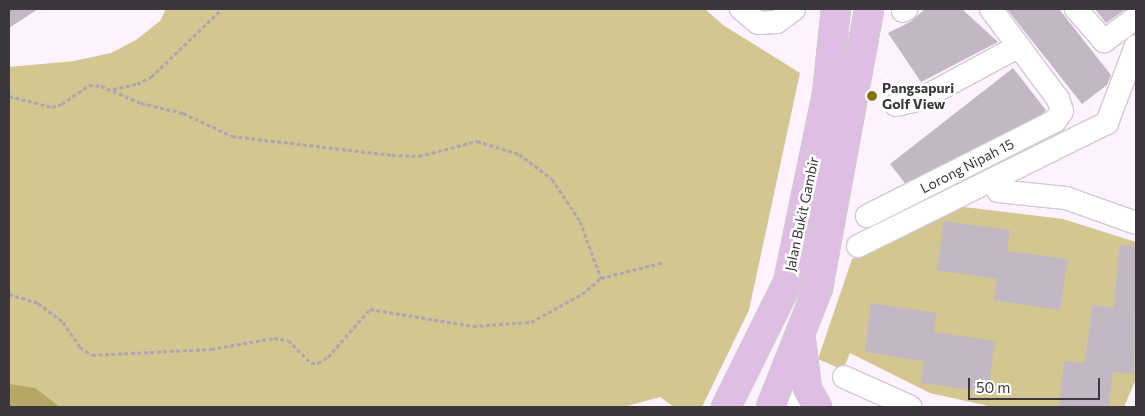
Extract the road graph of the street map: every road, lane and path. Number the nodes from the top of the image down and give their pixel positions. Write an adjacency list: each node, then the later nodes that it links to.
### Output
1 (222, 9): 11 (path)
2 (741, 9): 3 (street)
3 (794, 9)
4 (836, 9): 21 (main road, Jalan Bukit Gambir)
5 (869, 9): 22 (main road, Jalan Bukit Gambir)
6 (991, 9): 9 (street)
7 (1076, 9): 8 (street)
8 (1136, 18)
9 (1019, 46): 13 (street); 15 (street, Lorong Nipah 15)
10 (1136, 46): 17 (street)
11 (112, 89): 12 (path); 19 (path)
12 (9, 96)
13 (896, 105)
14 (998, 191): 16 (street)
15 (867, 216)
16 (1136, 223)
17 (858, 246)
18 (664, 262): 19 (path)
19 (601, 278): 20 (path)
20 (9, 294)
21 (765, 332): 24 (main road); 25 (main road, Jalan Bukit Gambir)
22 (800, 338): 24 (main road, Jalan Bukit Gambir); 27 (main road)
23 (844, 377): 28 (street)
24 (771, 399): 26 (main road); 27 (street)
25 (726, 407)
26 (736, 407)
27 (816, 407)
28 (911, 407)

